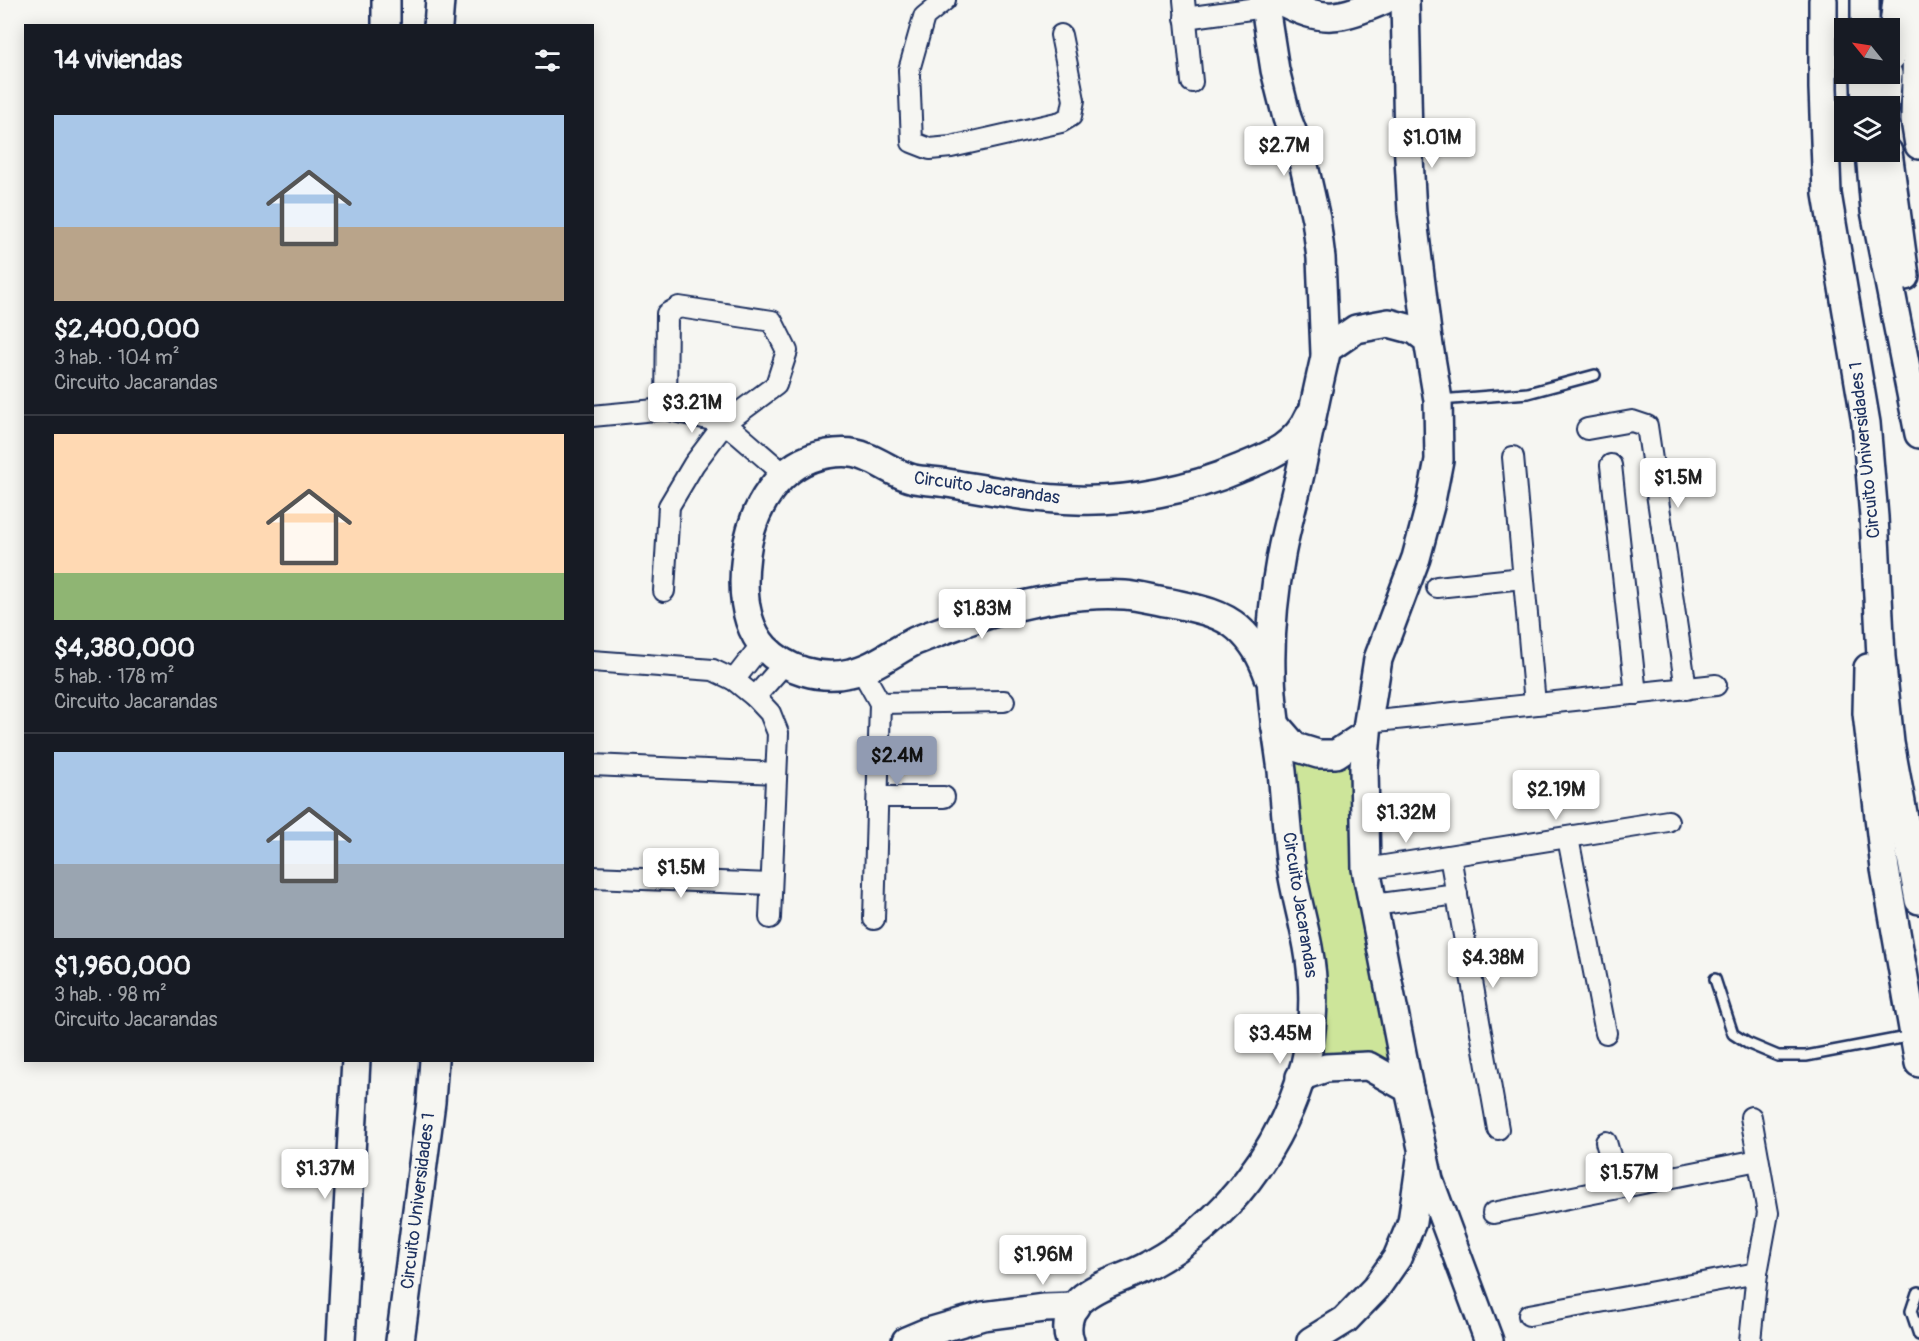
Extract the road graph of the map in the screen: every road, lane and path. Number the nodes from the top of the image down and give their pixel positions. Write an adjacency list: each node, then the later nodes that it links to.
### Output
1 (386, 0): 14 (street)
2 (440, 0): 15 (street)
3 (945, 0): 16 (street)
4 (1384, 0): 10 (street)
5 (1405, 0): 21 (street)
6 (1823, 0): 34 (street, Circuito Universidades 1)
7 (1865, 0): 12 (street)
8 (1897, 0): 13 (street)
9 (1918, 0): 18 (street)
10 (1269, 2): 11 (street); 22 (street)
11 (1185, 9): 17 (street)
12 (1864, 18)
13 (1895, 18)
14 (386, 24)
15 (438, 24)
16 (1061, 34)
17 (1192, 82)
18 (1919, 145)
19 (1871, 162): 30 (street)
20 (1889, 162): 30 (street)
21 (1428, 340): 22 (street); 24 (street)
22 (1325, 354): 25 (street)
23 (1595, 375): 24 (lane)
24 (1438, 400): 52 (street)
25 (1314, 407): 33 (street, Circuito Jacarandas); 43 (street)
26 (666, 409): 27 (street); 28 (street); 28 (street)
27 (594, 416)
28 (725, 423): 33 (street); 37 (street)
29 (1587, 429): 45 (street)
30 (1919, 433)
31 (1513, 457): 35 (street)
32 (1611, 465): 46 (street)
33 (784, 474): 38 (street, Circuito Jacarandas)
34 (1874, 517): 53 (street, Circuito Universidades 1); 72 (street)
35 (1523, 578): 36 (street); 50 (street)
36 (1437, 587)
37 (664, 591)
38 (762, 644): 40 (street, Circuito Jacarandas); 42 (street)
39 (594, 661): 42 (street)
40 (785, 663): 41 (street, Circuito Jacarandas); 47 (street)
41 (861, 669): 43 (street, Circuito Jacarandas); 49 (street)
42 (734, 680): 47 (street)
43 (1272, 684): 51 (street, Circuito Jacarandas)
44 (1716, 685): 45 (street)
45 (1686, 689): 46 (street)
46 (1636, 694): 50 (street)
47 (755, 697): 55 (street)
48 (1004, 701): 49 (street)
49 (880, 703): 56 (street)
50 (1535, 704): 52 (street)
51 (1275, 724): 52 (street); 76 (street, Circuito Jacarandas)
52 (1367, 728): 62 (street)
53 (1890, 743): 60 (street); 66 (street, Circuito Universidades 1)
54 (594, 765): 55 (street)
55 (776, 773): 64 (street)
56 (878, 798): 57 (street); 69 (street)
57 (944, 798)
58 (1668, 821): 59 (street)
59 (1568, 838): 61 (street); 71 (street)
60 (1919, 843)
61 (1450, 856): 62 (street); 65 (street)
62 (1366, 869): 67 (street)
63 (594, 877): 64 (street)
64 (771, 884): 68 (street)
65 (1457, 894): 67 (street); 79 (street)
66 (1919, 900)
67 (1373, 905): 77 (street)
68 (770, 918)
69 (874, 919)
70 (1715, 979): 72 (lane)
71 (1606, 1033)
72 (1914, 1035): 75 (street)
73 (356, 1062): 90 (street)
74 (433, 1062): 91 (street, Circuito Universidades 1)
75 (1919, 1063)
76 (1300, 1077): 77 (street); 87 (street, Circuito Jacarandas)
77 (1408, 1089): 81 (street)
78 (1751, 1117): 82 (street)
79 (1498, 1129)
80 (1606, 1142): 83 (street)
81 (1423, 1151): 94 (street); 95 (street)
82 (1758, 1160): 83 (street); 85 (street)
83 (1619, 1187): 84 (street)
84 (1493, 1212)
85 (1757, 1274): 88 (street); 96 (street)
86 (1919, 1292): 89 (lane)
87 (1075, 1307): 92 (street); 93 (street)
88 (1529, 1315)
89 (1919, 1335)
90 (340, 1341)
91 (400, 1341)
92 (906, 1341)
93 (1070, 1341)
94 (1311, 1341)
95 (1490, 1341)
96 (1750, 1341)

